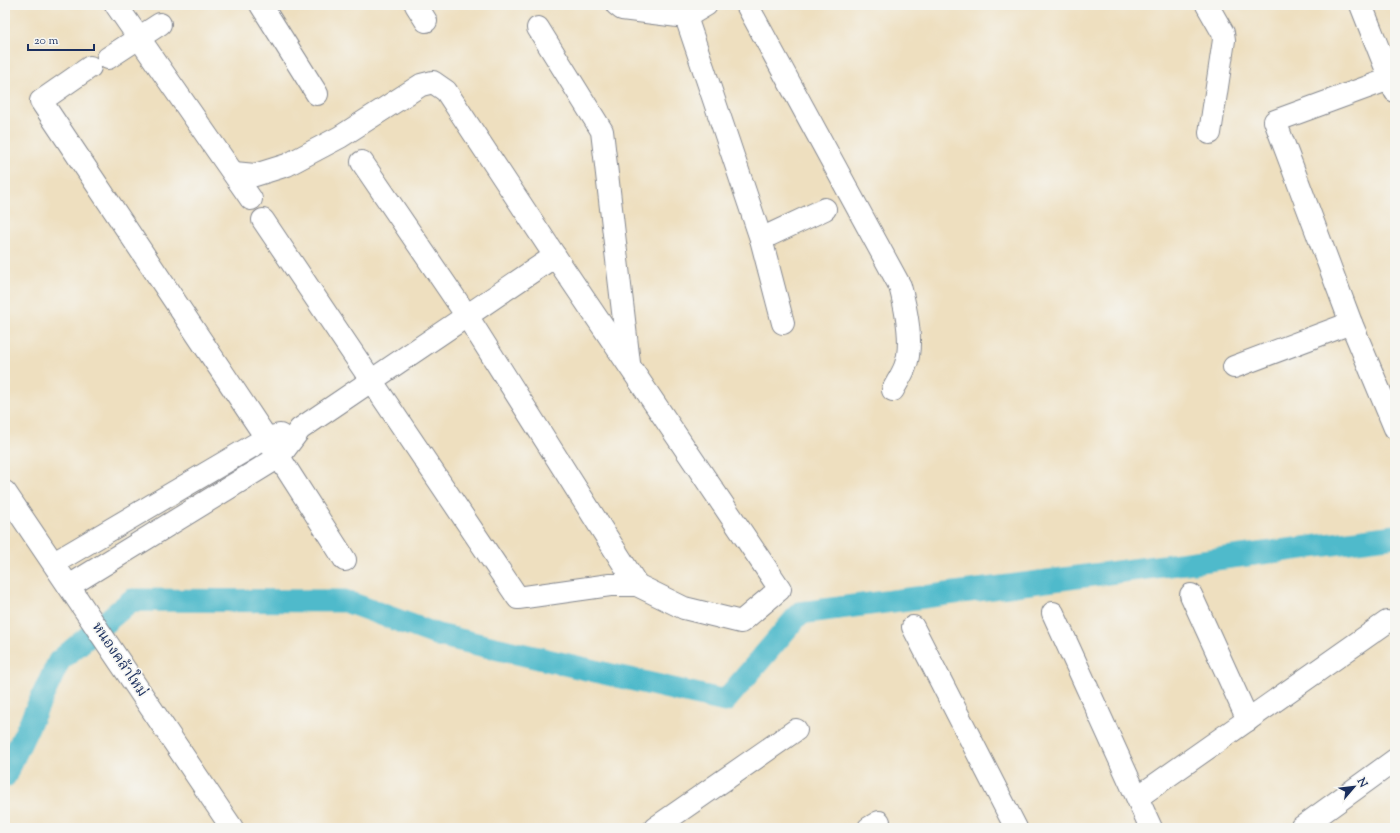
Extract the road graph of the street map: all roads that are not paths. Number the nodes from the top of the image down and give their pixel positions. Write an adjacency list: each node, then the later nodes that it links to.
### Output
1 (116, 5): 11 (street)
2 (261, 5): 13 (street)
3 (617, 5): 8 (street)
4 (706, 5): 8 (street)
5 (747, 5): 28 (street)
6 (1207, 5): 14 (street)
7 (1361, 5): 12 (street)
8 (686, 17): 20 (street)
9 (160, 24): 11 (street)
10 (538, 28): 25 (street)
11 (138, 38): 16 (street); 31 (street)
12 (1393, 83): 24 (street)
13 (317, 94)
14 (1210, 134)
15 (362, 162): 22 (street)
16 (234, 173): 17 (street); 21 (street)
17 (251, 199)
18 (825, 209): 20 (street)
19 (263, 220): 27 (street)
20 (761, 239): 23 (street)
21 (555, 256): 22 (street); 25 (street)
22 (468, 316): 27 (street); 36 (street)
23 (783, 323)
24 (1351, 323): 26 (street); 29 (street)
25 (630, 367): 36 (street)
26 (1234, 367)
27 (371, 380): 30 (street); 36 (street)
28 (893, 390)
29 (1395, 428)
30 (300, 429): 31 (street); 32 (street)
31 (266, 438): 32 (street); 35 (street)
32 (279, 457): 34 (street); 37 (street)
33 (5, 492): 35 (street, หนองคล้าใหม่)
34 (345, 560)
35 (54, 563): 37 (street, หนองคล้าใหม่)
36 (637, 585)
37 (68, 586): 46 (street, หนองคล้าใหม่)
38 (1191, 595): 42 (street)
39 (1053, 613): 45 (street)
40 (1387, 622): 42 (street)
41 (913, 627): 48 (street)
42 (1248, 720): 45 (street)
43 (796, 730): 47 (street)
44 (1395, 760): 50 (street)
45 (1138, 797): 49 (street)
46 (232, 828)
47 (655, 828)
48 (1016, 828)
49 (1151, 828)
50 (1301, 828)

